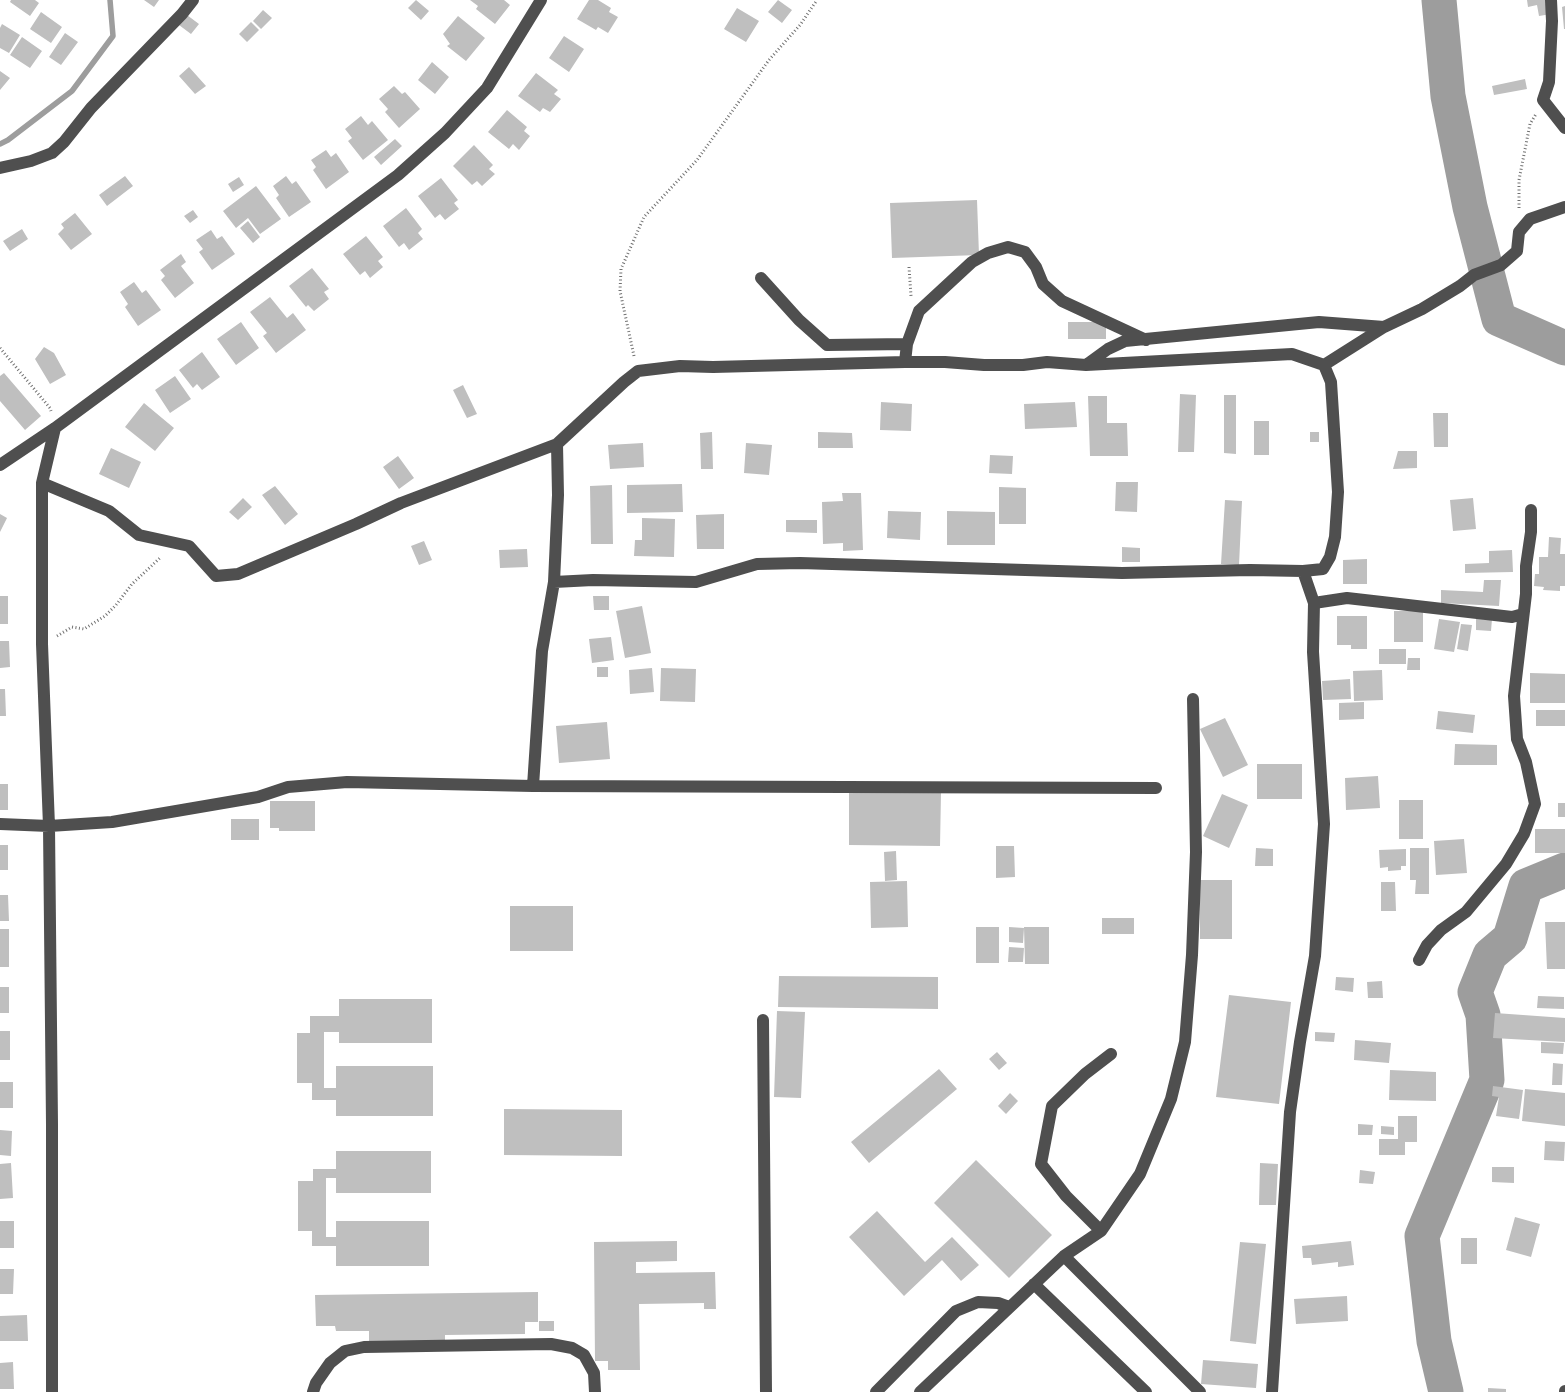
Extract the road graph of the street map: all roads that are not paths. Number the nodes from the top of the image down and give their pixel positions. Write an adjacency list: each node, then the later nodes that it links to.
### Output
1 (193, 0): 5 (street)
2 (541, 0): 14 (street)
3 (1551, 0): 4 (street)
4 (1565, 128)
5 (0, 168)
6 (1565, 207): 8 (street)
7 (761, 278): 10 (street)
8 (1384, 327): 9 (street); 12 (street)
9 (1146, 340): 10 (street); 13 (street)
10 (906, 344): 11 (street)
11 (905, 362): 13 (street); 15 (street)
12 (1324, 364): 13 (street); 19 (street)
13 (1086, 366)
14 (55, 428): 16 (street); 17 (street)
15 (557, 444): 17 (street); 20 (street)
16 (0, 465)
17 (42, 483): 27 (street)
18 (1531, 510): 22 (street)
19 (1303, 571): 20 (street); 21 (street)
20 (554, 582): 24 (street)
21 (1314, 603): 22 (street); 43 (street)
22 (1523, 614): 28 (street)
23 (1193, 699): 31 (street)
24 (533, 786): 25 (street); 27 (street)
25 (1156, 788)
26 (0, 824): 27 (street)
27 (49, 826): 35 (street)
28 (1419, 960)
29 (763, 1020): 38 (street)
30 (1112, 1054): 31 (street)
31 (1101, 1230): 32 (street)
32 (1064, 1256): 33 (street); 42 (street)
33 (1034, 1284): 34 (street); 41 (street)
34 (1010, 1307): 39 (street); 40 (street)
35 (52, 1392)
36 (314, 1392): 37 (street)
37 (595, 1392)
38 (766, 1392)
39 (876, 1392)
40 (920, 1392)
41 (1146, 1392)
42 (1200, 1392)
43 (1272, 1392)

